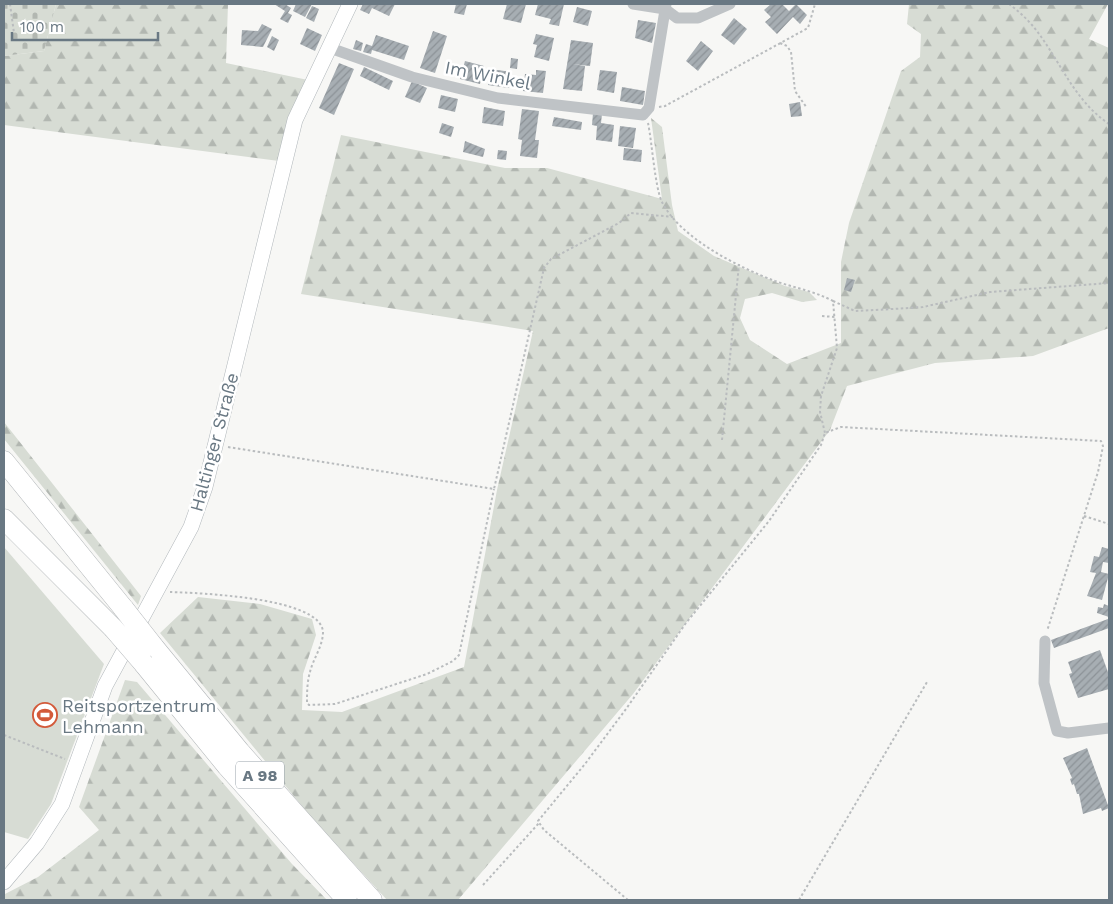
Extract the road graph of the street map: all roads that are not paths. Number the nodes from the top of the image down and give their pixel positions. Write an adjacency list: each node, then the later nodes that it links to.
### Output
1 (350, 4): 5 (street, Haltinger Straße)
2 (633, 4): 4 (street)
3 (730, 4): 4 (street)
4 (666, 6): 5 (street, Im Winkel)
5 (330, 48): 10 (street, Haltinger Straße)
6 (4, 460): 12 (highway, A 98, bridge)
7 (4, 520): 11 (highway, A 98, bridge)
8 (1045, 641): 9 (street)
9 (1109, 728)
10 (4, 882)
11 (347, 900)
12 (372, 900)

